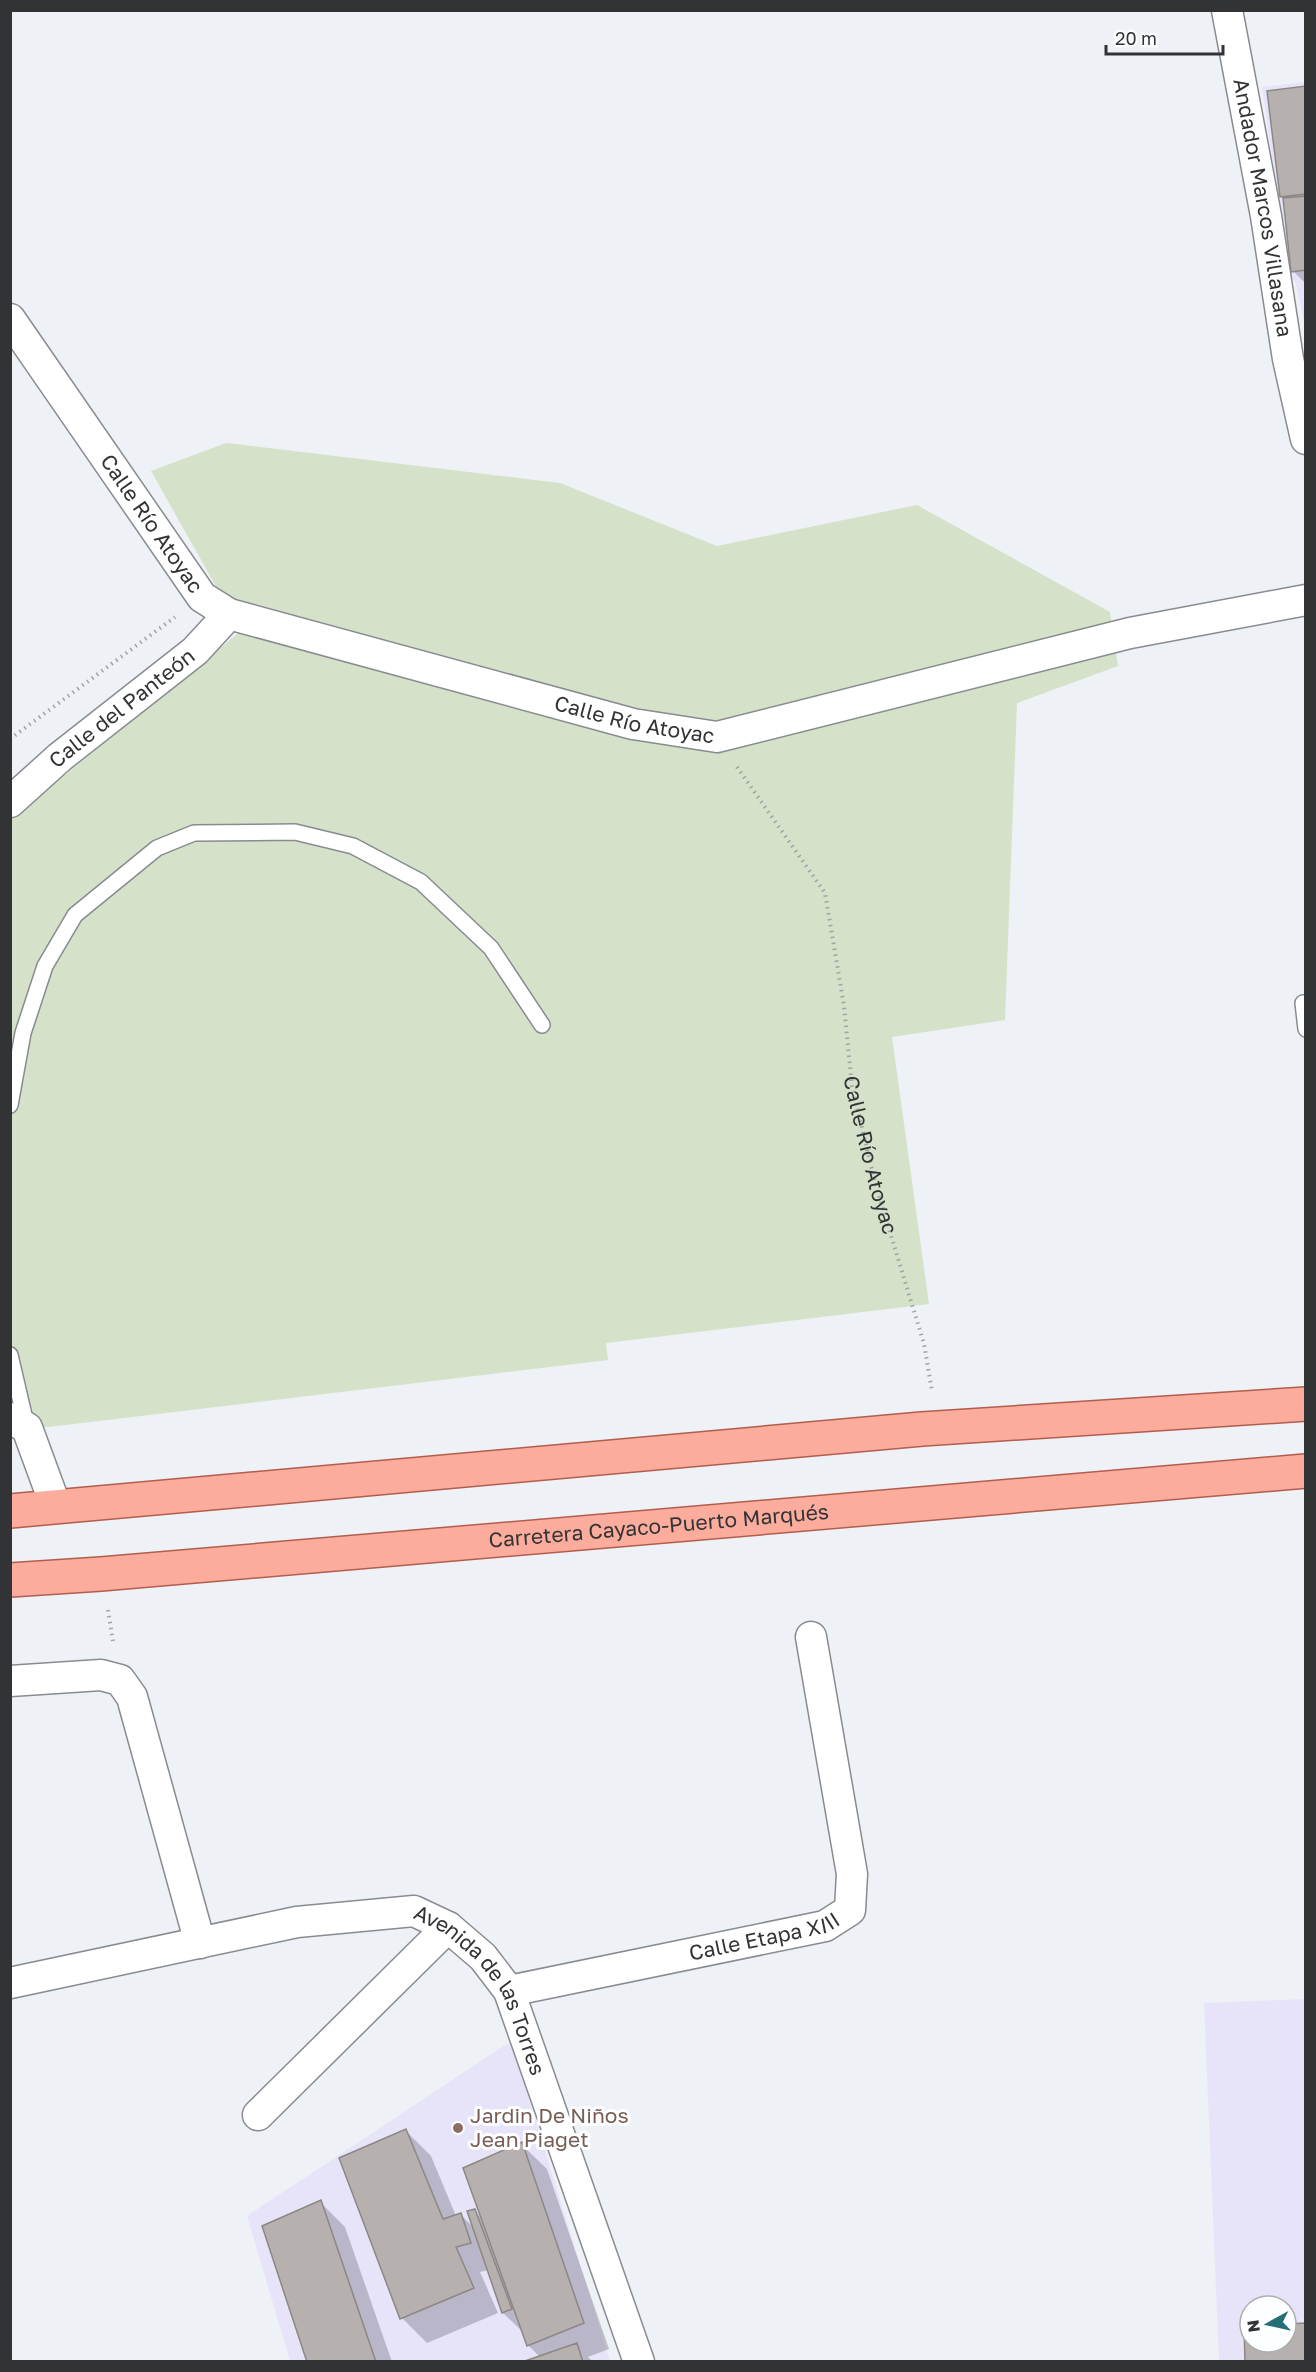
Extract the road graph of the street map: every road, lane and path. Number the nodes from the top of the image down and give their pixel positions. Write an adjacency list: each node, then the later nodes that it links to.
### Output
1 (1227, 10): 3 (street, Andador Marcos Villasana)
2 (10, 319): 4 (street, Calle Río Atoyac)
3 (1305, 439)
4 (202, 597): 6 (street, Calle Río Atoyac); 8 (path)
5 (1305, 600): 7 (street)
6 (229, 614): 7 (street, Calle Río Atoyac); 9 (street, Calle del Panteón)
7 (717, 737): 17 (path, Calle Río Atoyac)
8 (10, 739)
9 (10, 802)
10 (1305, 1003): 12 (lane)
11 (542, 1025): 13 (lane)
12 (1305, 1029)
13 (10, 1104)
14 (10, 1355): 16 (lane)
15 (1305, 1404): 17 (main road)
16 (19, 1423): 19 (street)
17 (922, 1429): 19 (main road)
18 (1305, 1471): 21 (main road, Carretera Cayaco-Puerto Marqués)
19 (56, 1507): 20 (main road)
20 (10, 1511)
21 (101, 1574): 22 (main road, Carretera Cayaco-Puerto Marqués); 24 (path)
22 (10, 1580)
23 (811, 1637): 29 (street, Calle Etapa XIII)
24 (120, 1680): 25 (street); 27 (street)
25 (10, 1681)
26 (448, 1928): 27 (street, Avenida de las Torres); 29 (street, Avenida de las Torres); 30 (street)
27 (200, 1943): 28 (street, Avenida de las Torres)
28 (10, 1983)
29 (509, 1991): 31 (street, Avenida de las Torres)
30 (258, 2115)
31 (639, 2361)

